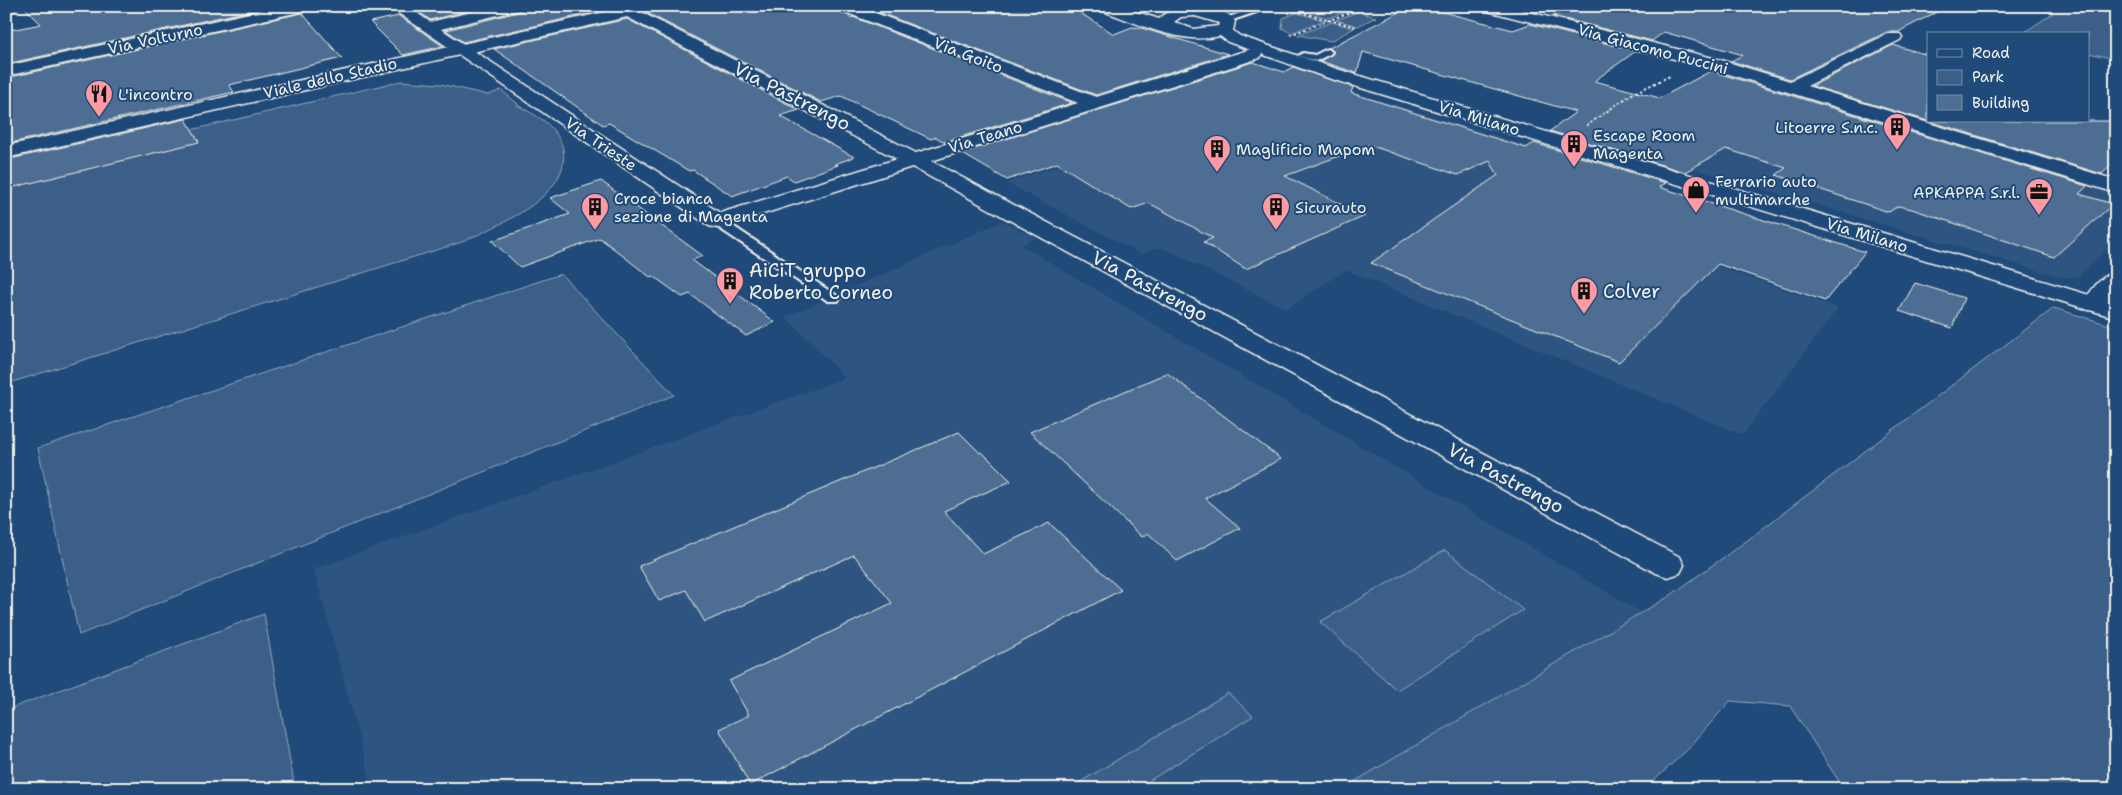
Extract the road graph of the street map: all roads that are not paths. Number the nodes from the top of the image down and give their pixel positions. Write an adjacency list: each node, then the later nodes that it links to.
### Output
1 (12, 6): 12 (street)
2 (304, 6): 23 (street, Via Volturno)
3 (396, 6): 16 (street, Via Trieste)
4 (517, 6): 16 (street)
5 (654, 6): 14 (street, Viale dello Stadio)
6 (842, 6): 26 (street, Via Goito)
7 (1104, 6): 17 (street, Via Milano)
8 (1113, 6): 13 (street)
9 (1244, 6): 15 (lane)
10 (1270, 6): 15 (lane)
11 (1485, 6): 25 (street, Via Giacomo Puccini)
12 (6, 8)
13 (1197, 10): 15 (street); 17 (street)
14 (629, 12): 19 (street, Viale dello Stadio); 28 (street, Via Pastrengo)
15 (1228, 19): 17 (street); 24 (street, Via Milano)
16 (428, 27): 19 (street, Via Trieste)
17 (1177, 31): 21 (street, Via Milano)
18 (1894, 37): 25 (street)
19 (460, 49): 27 (street, Viale dello Stadio); 30 (street, Via Trieste)
20 (1327, 52): 22 (lane)
21 (1254, 54): 24 (street, Via Milano); 26 (street, Via Teano)
22 (1303, 56)
23 (6, 71)
24 (1331, 72): 33 (street, Via Milano)
25 (1790, 88): 29 (street, Via Giacomo Puccini)
26 (1095, 103): 28 (street, Via Teano)
27 (6, 152)
28 (914, 159): 30 (street, Via Teano); 34 (street, Via Pastrengo)
29 (2116, 187)
30 (717, 222): 32 (lane, Via Trieste)
31 (2116, 278): 33 (street)
32 (833, 298)
33 (2105, 307)
34 (1668, 565)

